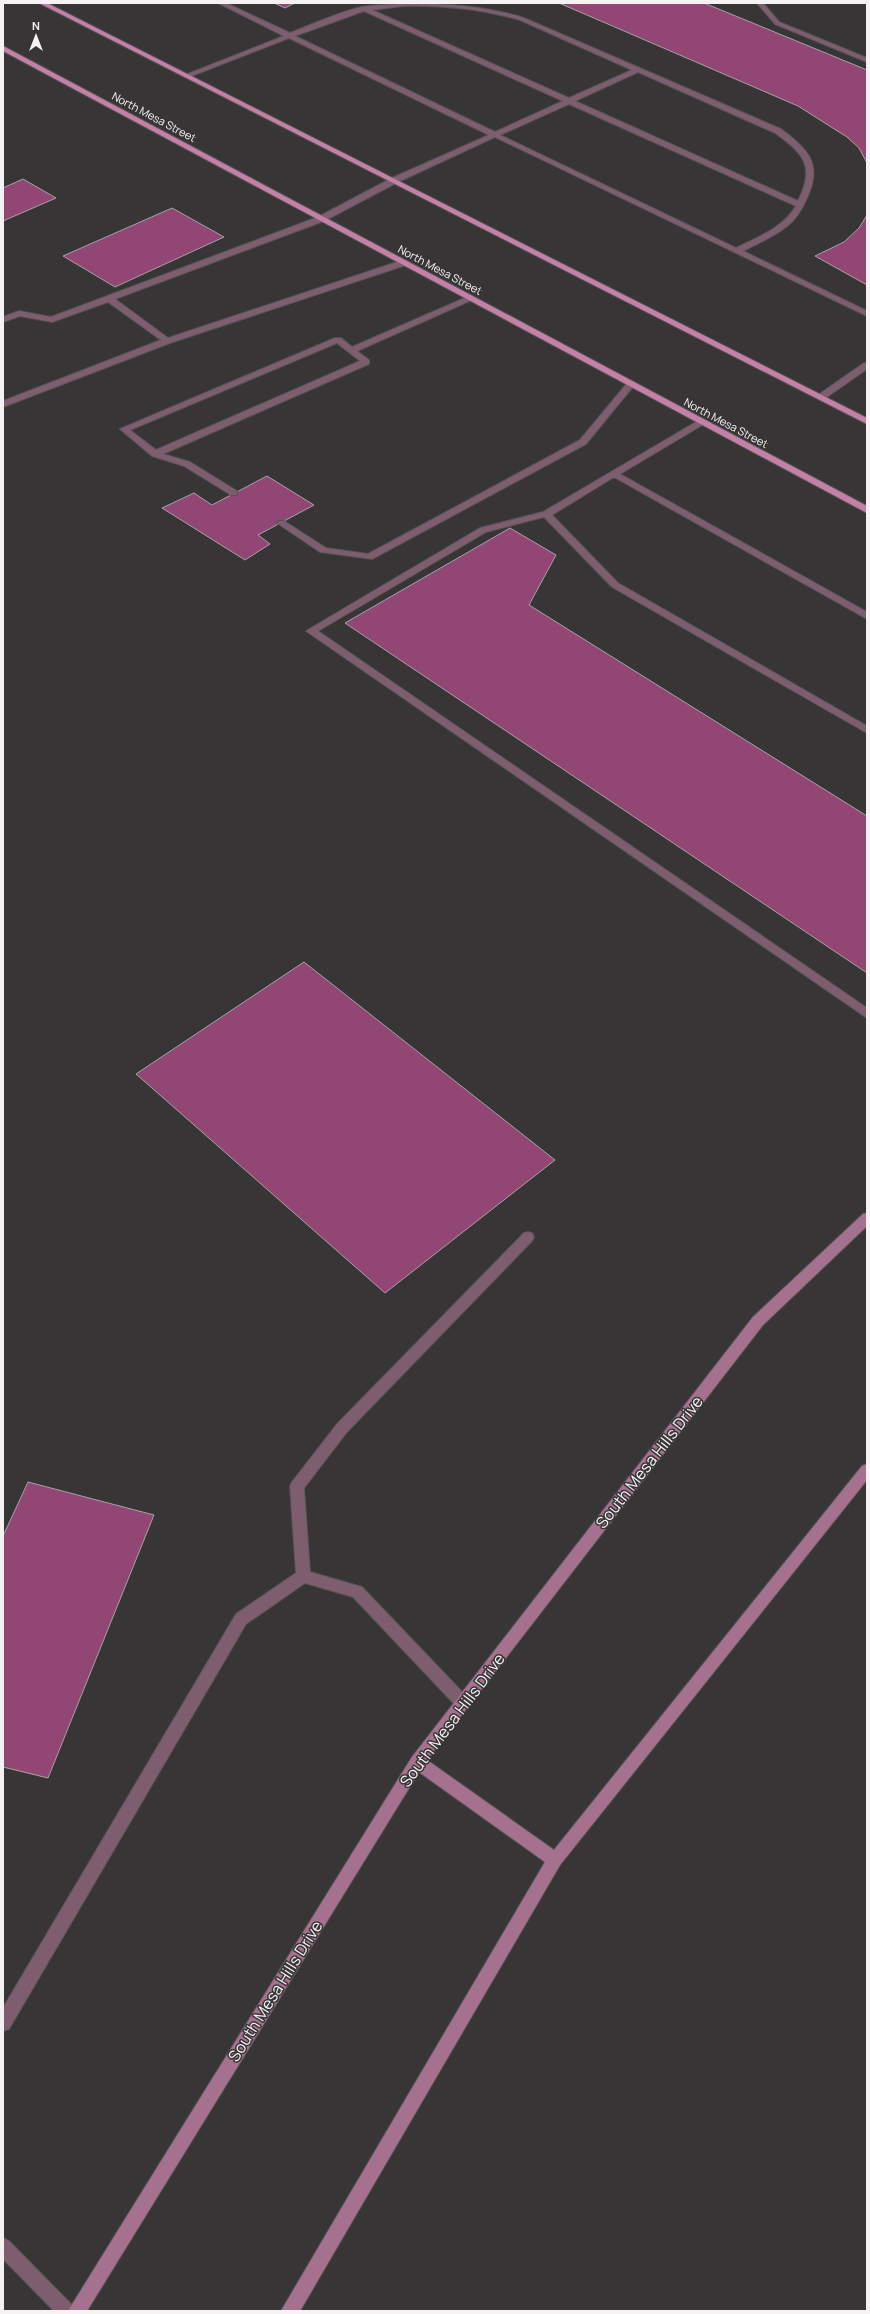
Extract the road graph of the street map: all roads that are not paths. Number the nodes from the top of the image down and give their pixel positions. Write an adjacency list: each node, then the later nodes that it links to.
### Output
1 (42, 3): 9 (main road)
2 (221, 3): 5 (lane)
3 (760, 3): 7 (lane)
4 (365, 9): 5 (lane); 8 (lane); 10 (lane)
5 (290, 36): 9 (lane); 11 (lane)
6 (3, 48): 14 (main road, North Mesa Street)
7 (867, 60)
8 (637, 70): 10 (lane); 13 (lane)
9 (187, 76): 12 (main road)
10 (569, 101): 11 (lane); 13 (lane)
11 (494, 135): 12 (lane); 15 (lane)
12 (395, 180): 14 (lane); 25 (main road)
13 (800, 205): 15 (lane)
14 (321, 219): 16 (main road, North Mesa Street); 17 (lane)
15 (737, 251): 19 (lane)
16 (403, 263): 18 (main road, North Mesa Street); 21 (lane)
17 (110, 299): 20 (lane); 21 (lane)
18 (470, 299): 22 (lane); 24 (main road, North Mesa Street)
19 (867, 314)
20 (3, 320)
21 (168, 341): 26 (lane)
22 (351, 350): 29 (lane); 29 (lane)
23 (867, 366): 25 (lane)
24 (631, 384): 27 (main road, North Mesa Street); 34 (lane)
25 (821, 397): 28 (main road)
26 (3, 404)
27 (701, 422): 30 (lane); 32 (main road, North Mesa Street)
28 (867, 422)
29 (155, 454): 31 (lane)
30 (614, 474): 33 (lane); 35 (lane)
31 (234, 493)
32 (867, 510)
33 (546, 514): 36 (lane); 37 (lane)
34 (281, 523)
35 (867, 616)
36 (867, 730)
37 (867, 1014)
38 (867, 1218): 42 (street, South Mesa Hills Drive)
39 (528, 1237): 41 (lane)
40 (867, 1470): 44 (street)
41 (303, 1576): 42 (lane); 45 (lane)
42 (462, 1703): 43 (street, South Mesa Hills Drive)
43 (417, 1762): 44 (street); 48 (street, South Mesa Hills Drive)
44 (555, 1860): 49 (street)
45 (3, 2022)
46 (3, 2247): 47 (lane)
47 (66, 2311)
48 (77, 2311)
49 (290, 2311)

